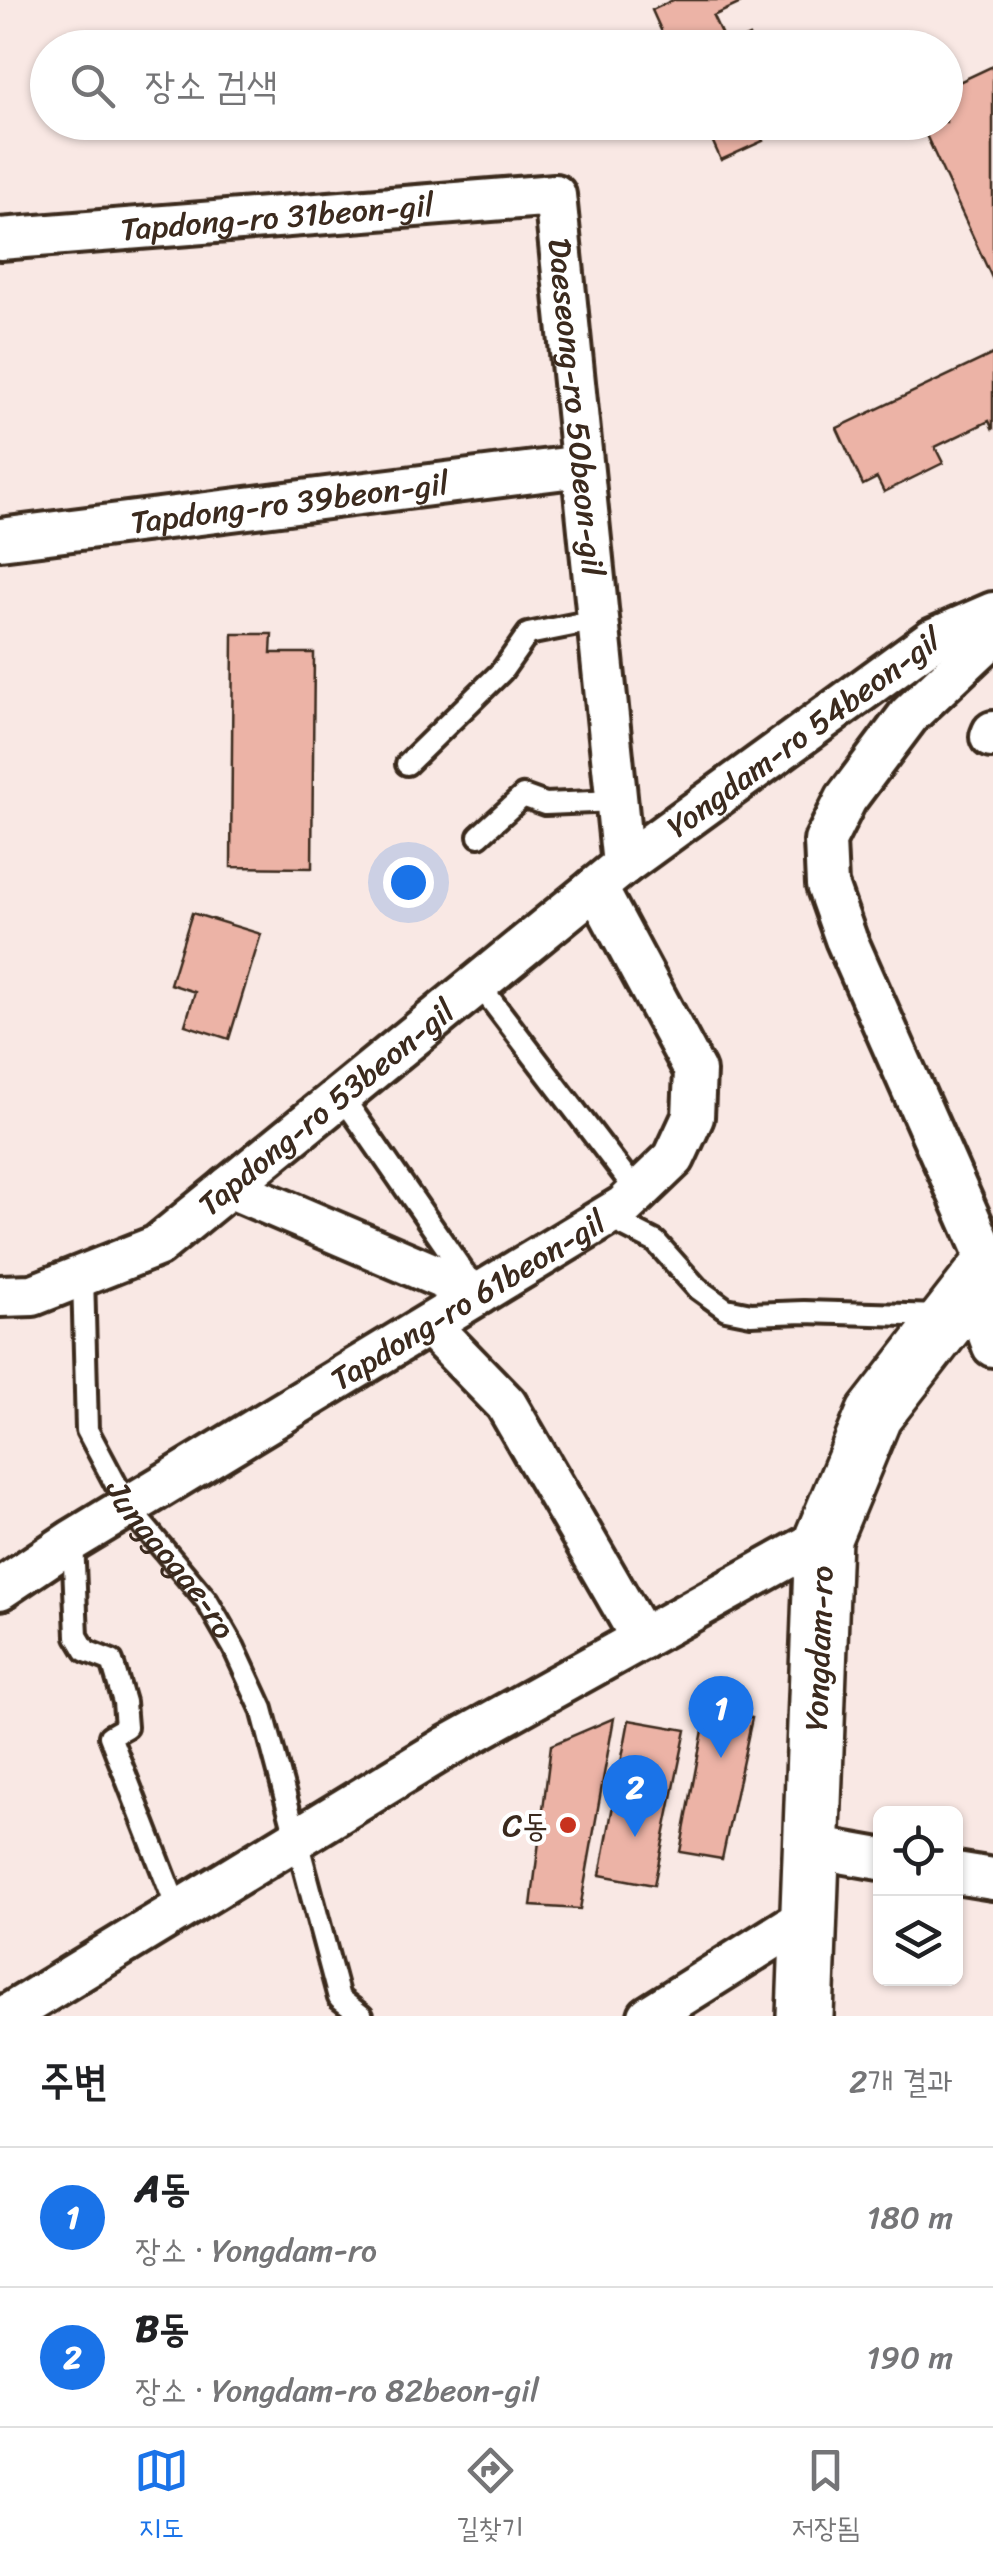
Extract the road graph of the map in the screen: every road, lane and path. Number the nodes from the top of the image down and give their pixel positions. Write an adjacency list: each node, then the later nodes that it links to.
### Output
1 (556, 195): 2 (street, Tapdong-ro 31beon-gil); 3 (street, Daeseong-ro 50beon-gil)
2 (0, 239)
3 (582, 466): 4 (street, Tapdong-ro 39beon-gil); 6 (street, Daeseong-ro 50beon-gil)
4 (0, 539)
5 (993, 612): 11 (street, Yongdam-ro 54beon-gil)
6 (598, 620): 8 (lane, Daeseong-ro 50beon-gil); 9 (street, Daeseong-ro 50beon-gil)
7 (993, 636): 19 (street, Yongdam-ro 54beon-gil)
8 (407, 764)
9 (616, 801): 10 (lane); 11 (street, Daeseong-ro 50beon-gil)
10 (479, 836)
11 (609, 876): 12 (street, Tapdong-ro 53beon-gil); 15 (street, Tapdong-ro 61beon-gil)
12 (478, 983): 13 (street, Tapdong-ro 53beon-gil); 15 (lane)
13 (341, 1095): 14 (street, Tapdong-ro 53beon-gil); 17 (lane)
14 (229, 1187): 16 (street, Tapdong-ro 53beon-gil); 17 (street)
15 (623, 1205): 17 (street, Tapdong-ro 61beon-gil); 19 (lane)
16 (83, 1275): 18 (street, Tapdong-ro 53beon-gil); 21 (lane, Junggogae-ro)
17 (479, 1294): 20 (street, Tapdong-ro 61beon-gil)
18 (0, 1296)
19 (983, 1307): 22 (main road, Yongdam-ro)
20 (429, 1324): 21 (street, Tapdong-ro 61beon-gil); 25 (street)
21 (128, 1507): 23 (street, Tapdong-ro 61beon-gil); 26 (lane, Junggogae-ro)
22 (823, 1538): 25 (street); 27 (main road, Yongdam-ro)
23 (73, 1540): 24 (street, Tapdong-ro 61beon-gil); 31 (lane)
24 (0, 1589)
25 (642, 1639): 26 (street)
26 (295, 1840): 31 (street); 34 (lane, Junggogae-ro)
27 (812, 1847): 28 (street); 32 (main road, Yongdam-ro)
28 (873, 1858)
29 (963, 1873): 30 (street)
30 (993, 1879)
31 (178, 1911): 33 (street)
32 (808, 1916): 35 (street); 36 (main road, Yongdam-ro)
33 (6, 2016)
34 (362, 2016)
35 (649, 2016)
36 (805, 2016)

